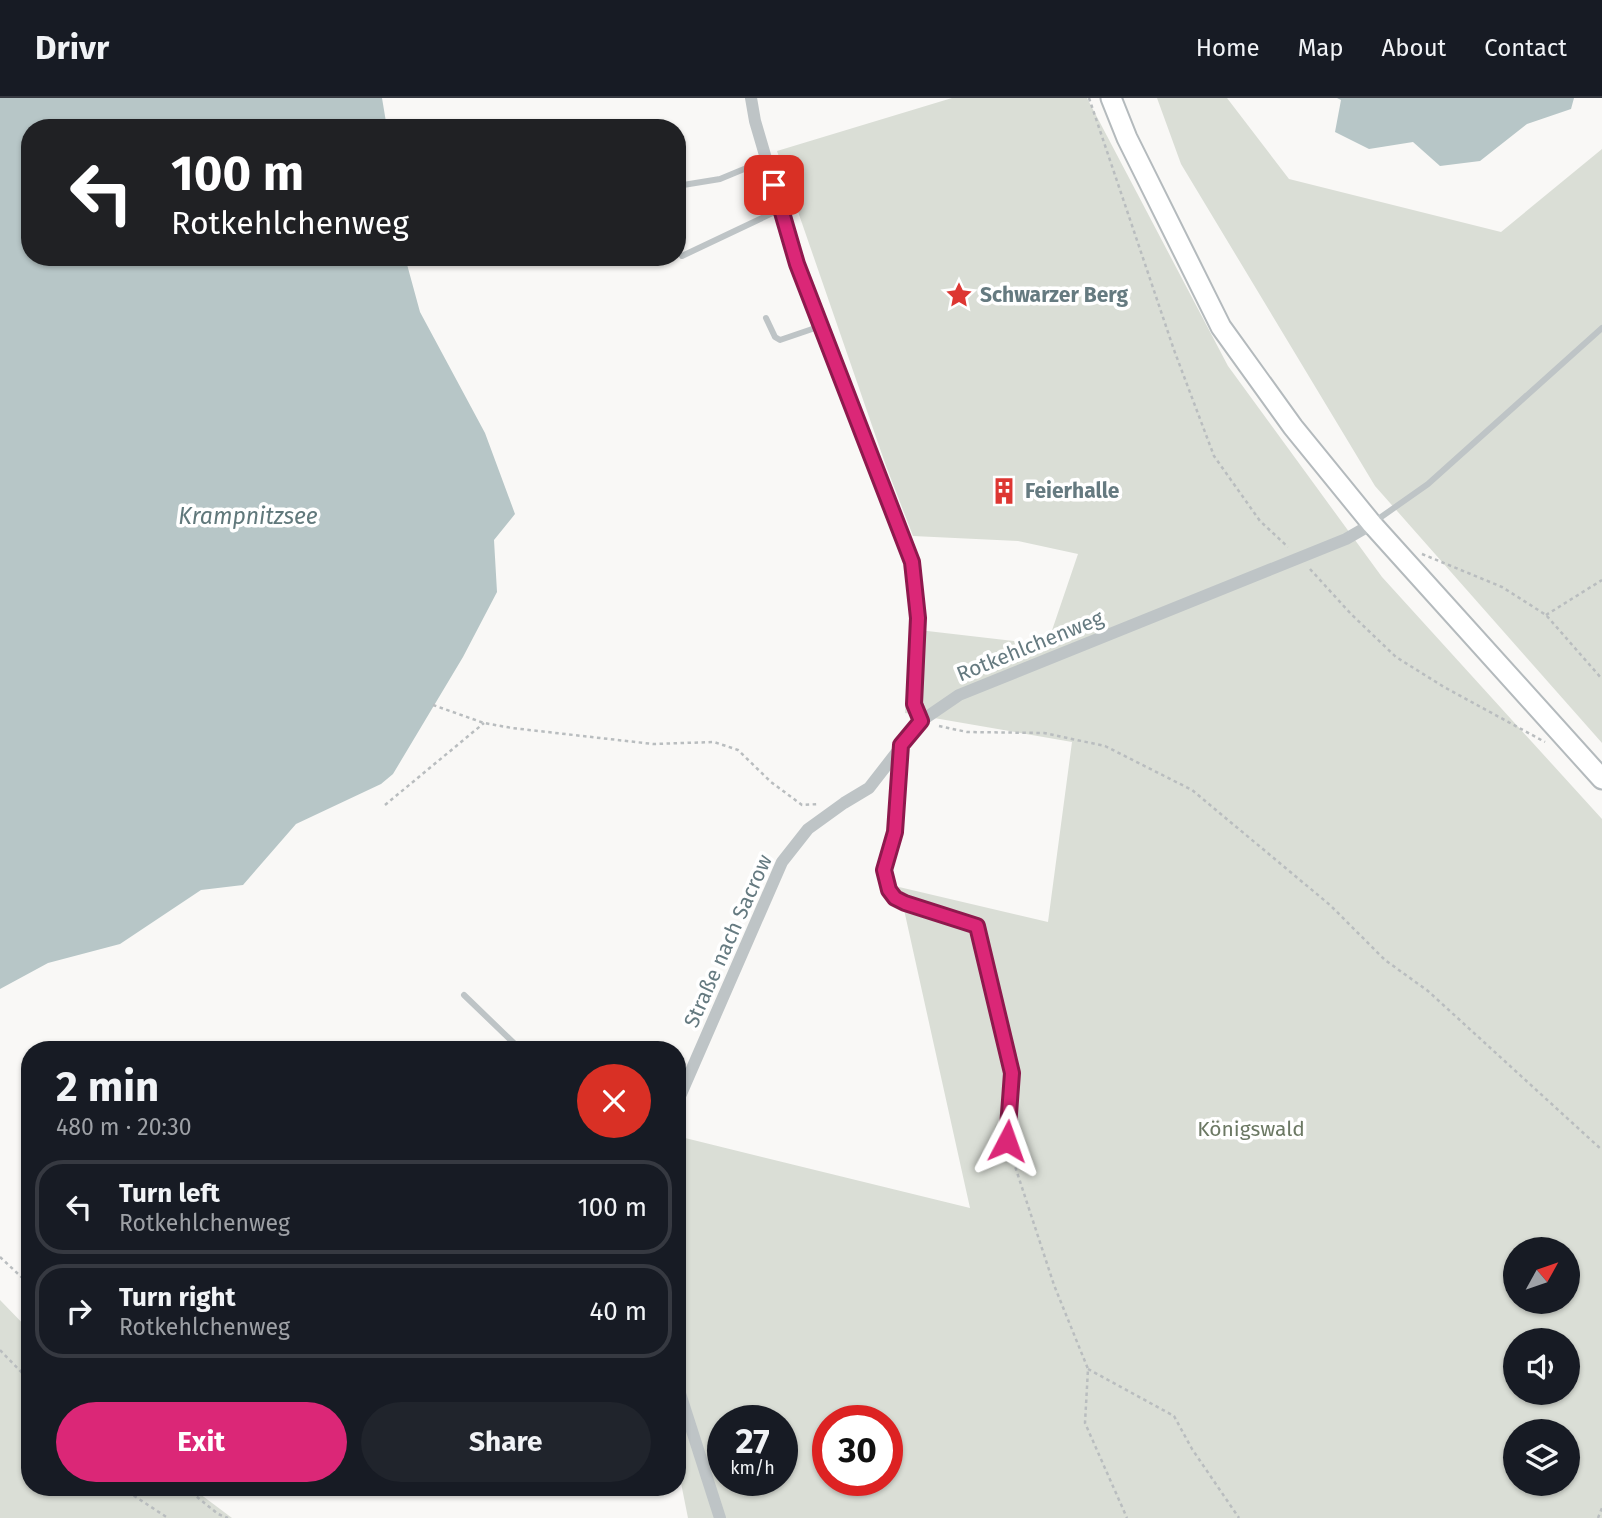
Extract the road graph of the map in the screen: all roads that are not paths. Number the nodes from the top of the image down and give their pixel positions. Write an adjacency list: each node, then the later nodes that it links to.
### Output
1 (751, 98): 3 (street)
2 (1111, 98): 10 (main road)
3 (766, 160): 4 (lane); 5 (street)
4 (686, 185)
5 (781, 209): 6 (lane); 8 (street)
6 (686, 254)
7 (766, 317): 8 (lane)
8 (821, 326): 11 (street)
9 (1602, 328): 10 (lane)
10 (1372, 524): 11 (street, Rotkehlchenweg); 13 (main road)
11 (921, 721): 12 (street, Straße nach Sacrow)
12 (901, 745): 16 (street, Straße nach Sacrow); 17 (street)
13 (1602, 779)
14 (464, 995): 15 (lane)
15 (511, 1041)
16 (686, 1082)
17 (1007, 1141)
18 (686, 1412): 19 (street)
19 (720, 1518)

